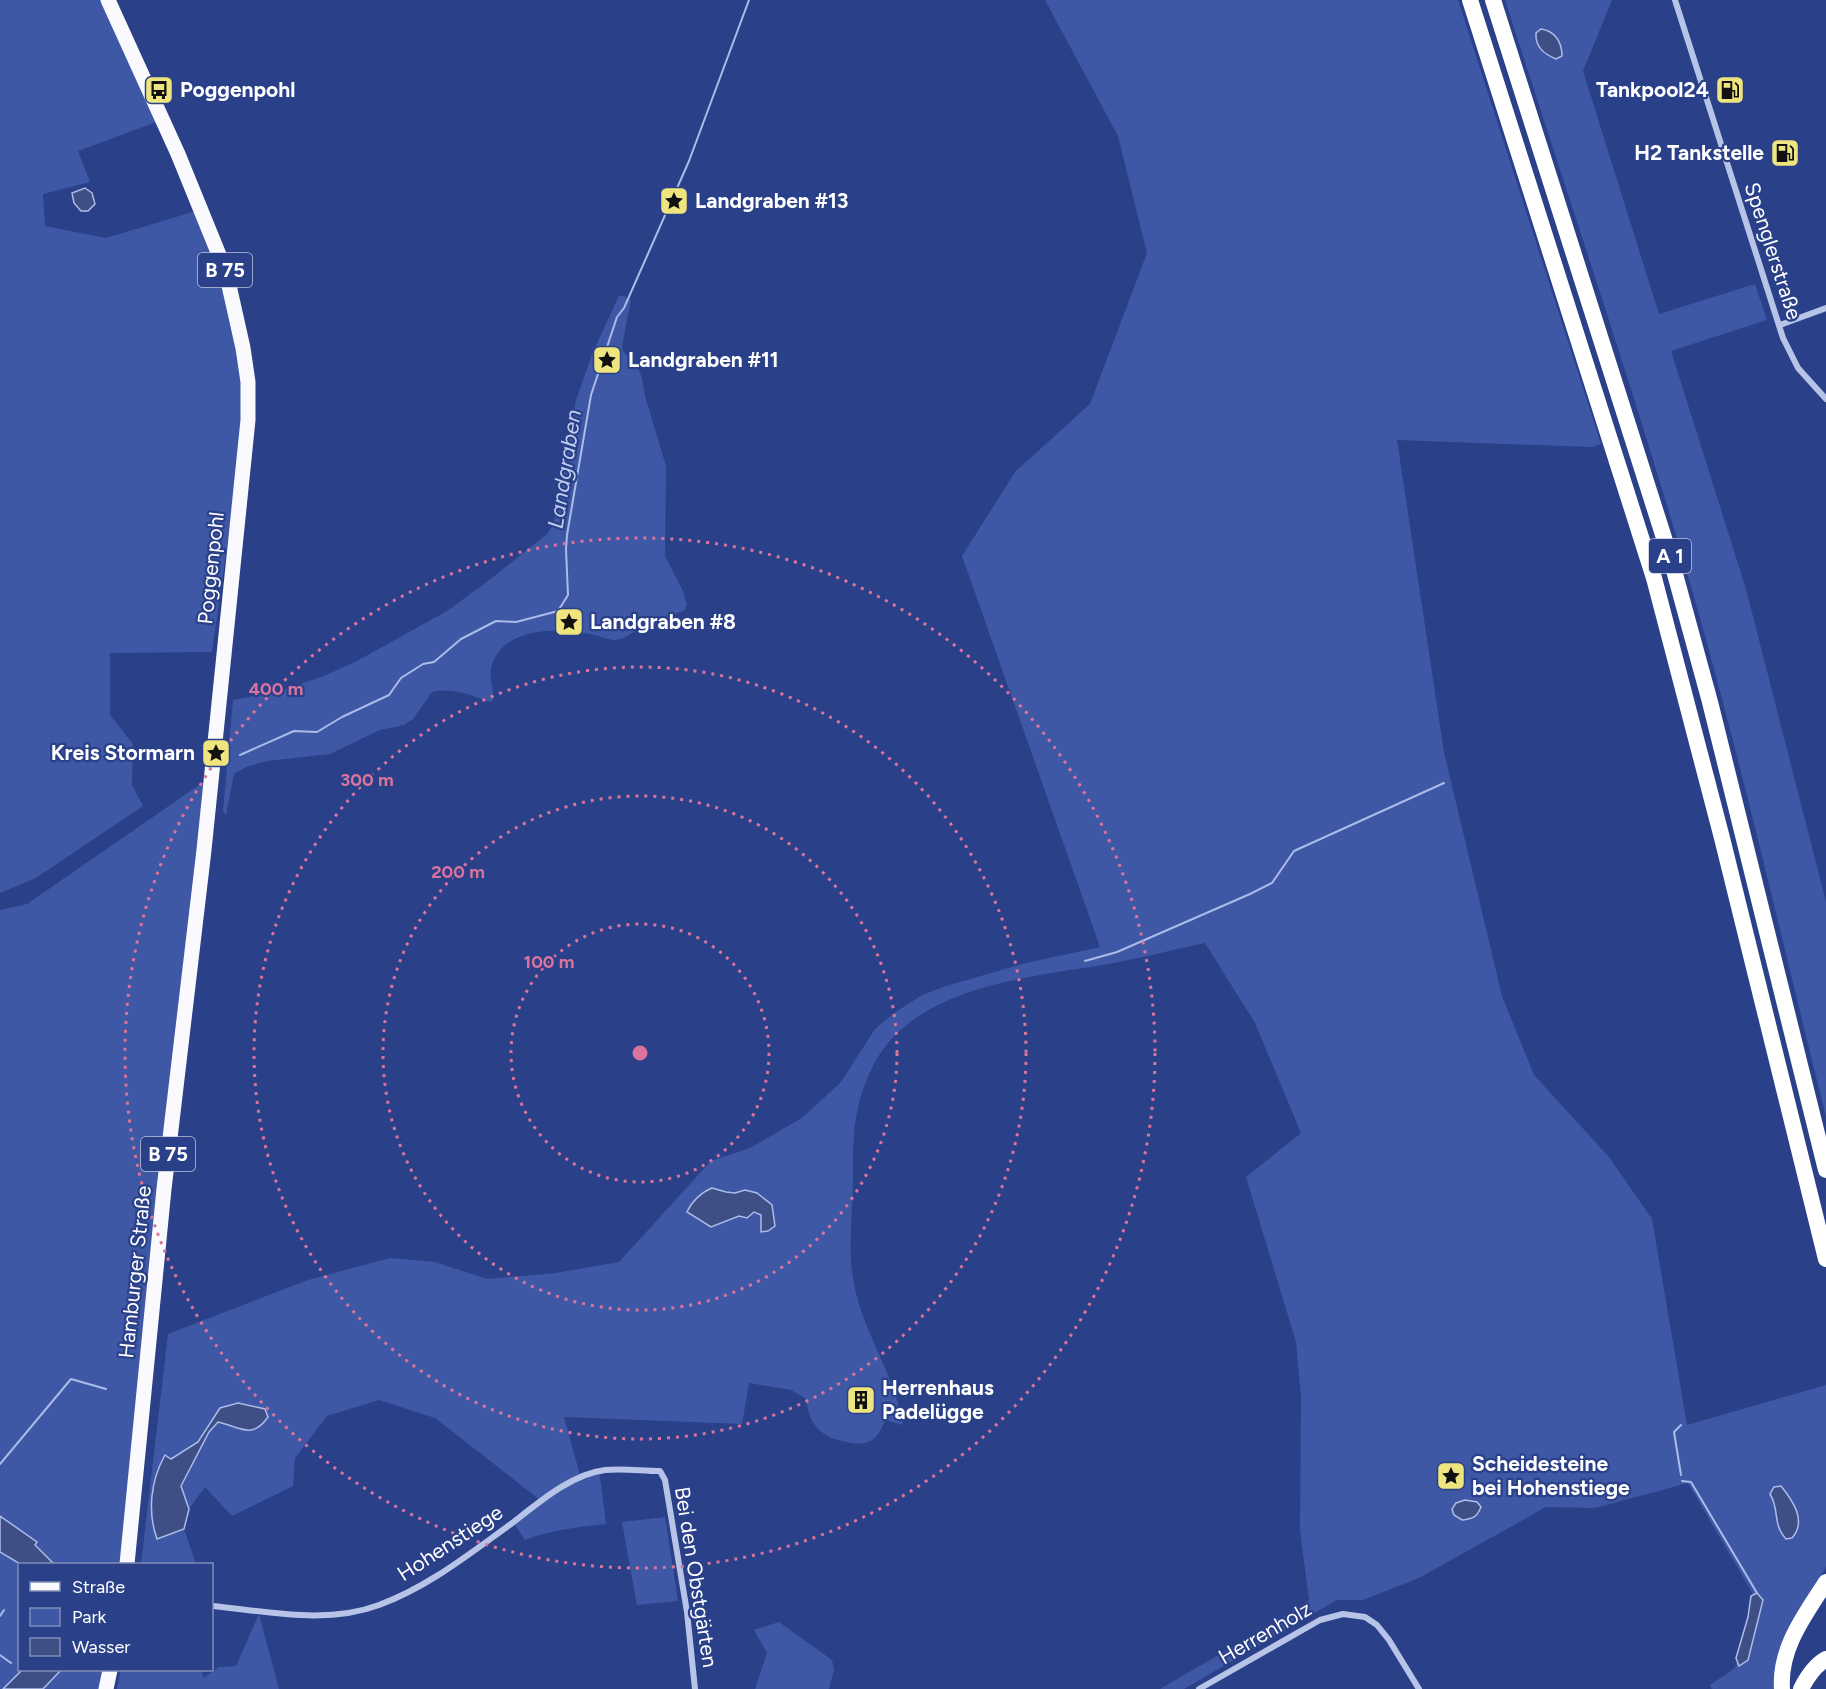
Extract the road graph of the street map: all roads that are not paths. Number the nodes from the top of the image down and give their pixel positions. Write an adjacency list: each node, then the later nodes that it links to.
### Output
1 (108, 0): 8 (main road, Poggenpohl / B 75)
2 (1470, 0): 10 (highway, A 1)
3 (1493, 0): 9 (highway, A 1)
4 (1675, 0): 6 (street, Spenglerstraße)
5 (1826, 308): 6 (street)
6 (1780, 325): 7 (street, Spenglerstraße)
7 (1826, 399)
8 (212, 770): 12 (main road, Hamburger Straße / B 75)
9 (1826, 1170)
10 (1826, 1259)
11 (660, 1472): 14 (street, Hohenstiege); 18 (street, Bei den Obstgärten)
12 (127, 1563)
13 (1826, 1582): 21 (highway)
14 (213, 1605)
15 (1826, 1659): 22 (highway)
16 (111, 1671): 17 (main road)
17 (106, 1689)
18 (696, 1689)
19 (1199, 1689): 20 (street, Herrenholz)
20 (1419, 1689)
21 (1782, 1689)
22 (1801, 1689)

